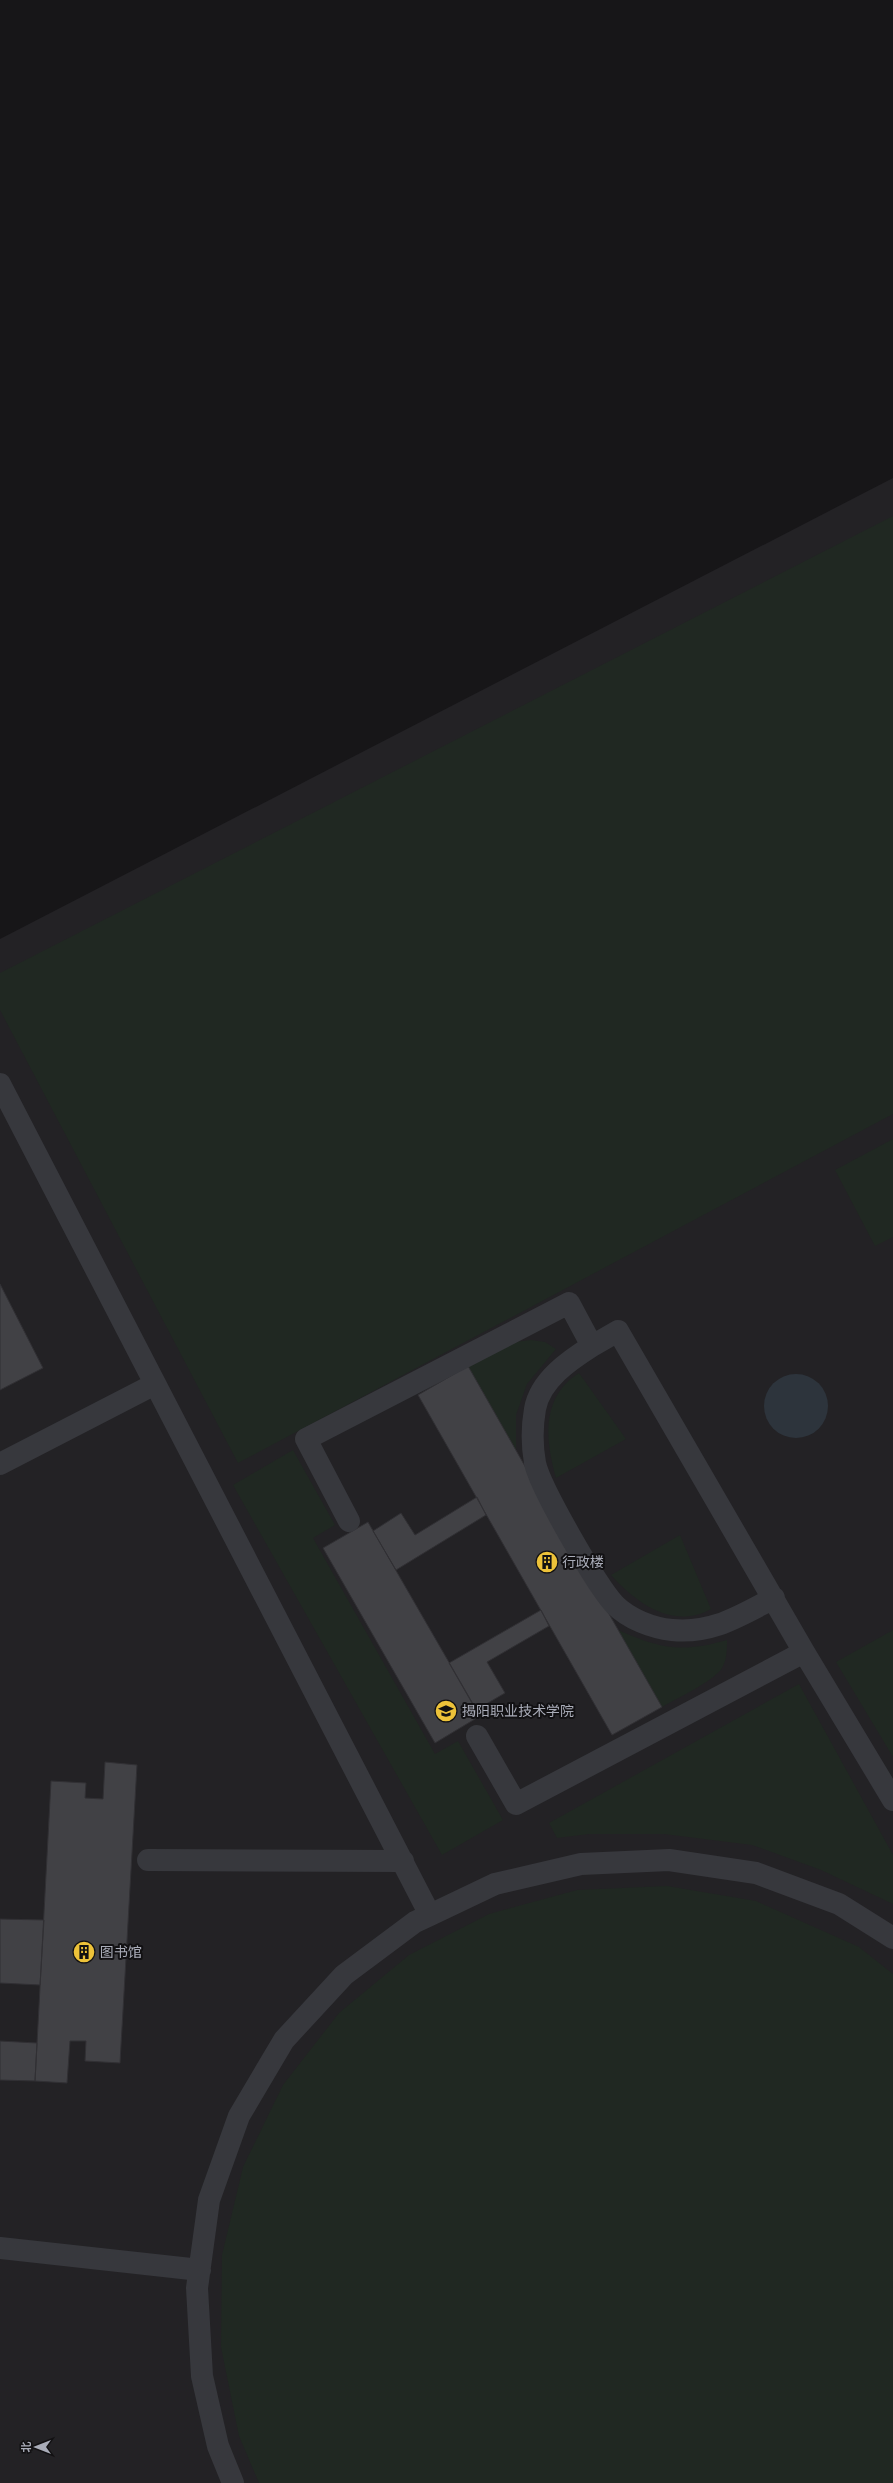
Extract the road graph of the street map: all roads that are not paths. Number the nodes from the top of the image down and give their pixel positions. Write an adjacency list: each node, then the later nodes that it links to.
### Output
1 (0, 1084): 3 (lane)
2 (592, 1346): 5 (lane); 6 (lane); 6 (lane)
3 (155, 1384): 4 (lane); 11 (lane)
4 (0, 1464)
5 (350, 1521)
6 (774, 1598): 7 (lane)
7 (804, 1652): 8 (lane); 9 (lane)
8 (477, 1736)
9 (893, 1800)
10 (148, 1860): 11 (lane)
11 (403, 1861): 12 (lane)
12 (430, 1915): 13 (lane); 15 (lane)
13 (893, 1938)
14 (0, 2248): 15 (lane)
15 (200, 2270): 16 (lane)
16 (233, 2483)

